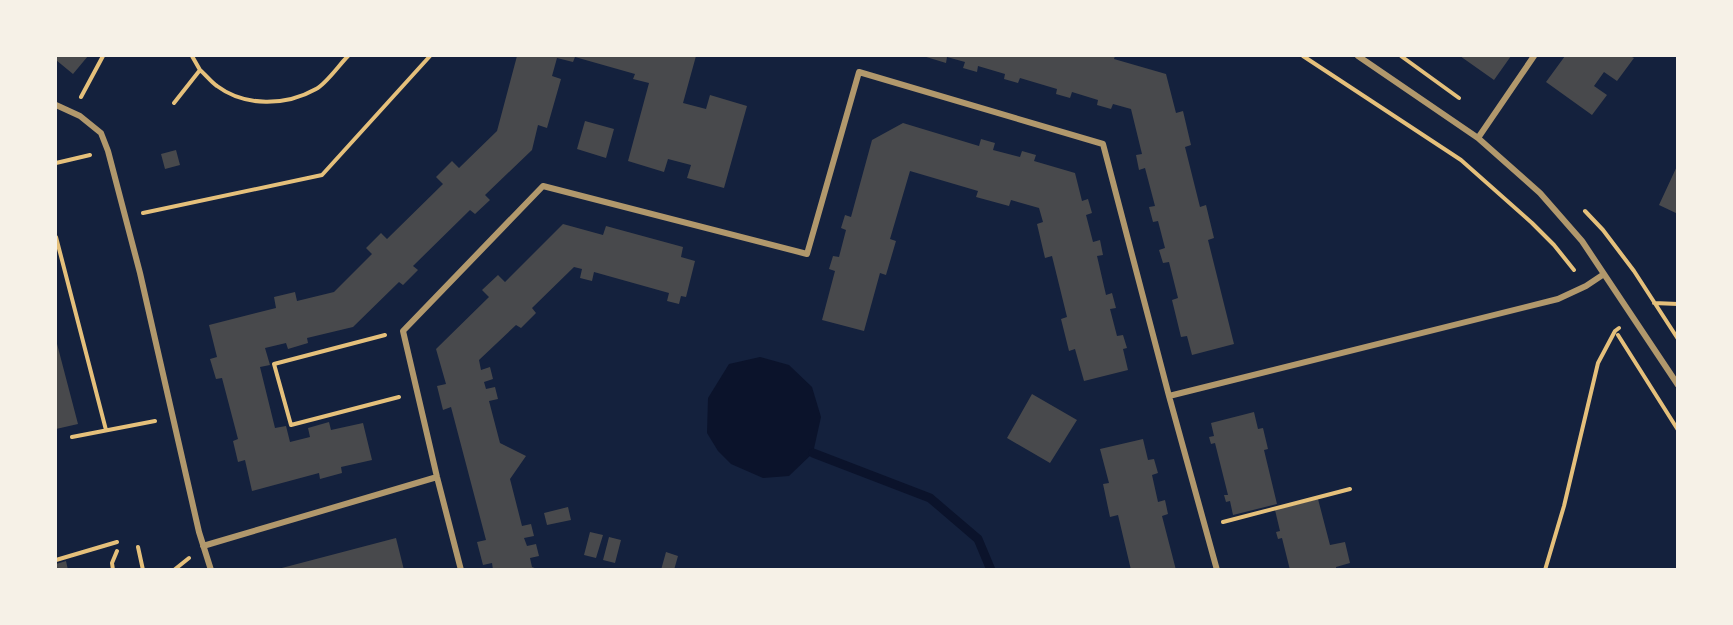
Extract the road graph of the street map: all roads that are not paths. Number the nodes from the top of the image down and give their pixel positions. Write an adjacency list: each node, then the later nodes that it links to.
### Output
1 (1358, 56): 4 (street)
2 (1534, 56): 4 (street)
3 (56, 105): 9 (street)
4 (1478, 138): 5 (street)
5 (1604, 274): 6 (street); 7 (street)
6 (1677, 385)
7 (1169, 396): 8 (street); 12 (street)
8 (437, 477): 9 (street); 11 (street)
9 (203, 546): 10 (street)
10 (211, 570)
11 (461, 570)
12 (1217, 570)

